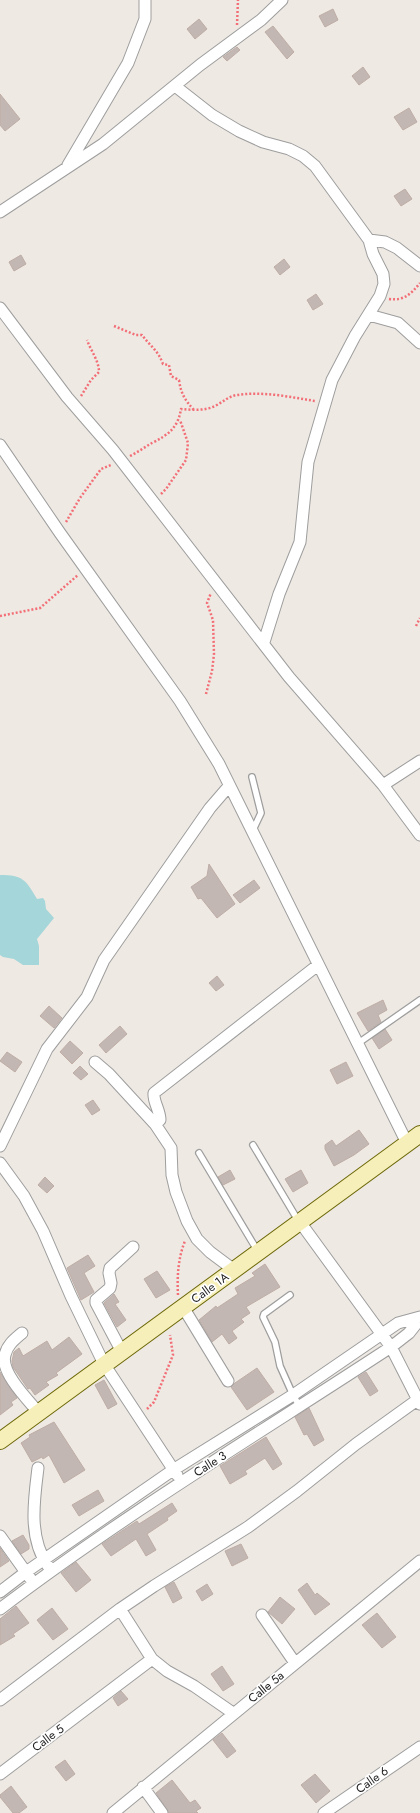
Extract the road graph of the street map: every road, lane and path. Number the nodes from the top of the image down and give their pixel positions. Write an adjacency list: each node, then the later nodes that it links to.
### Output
1 (145, 0): 6 (street)
2 (238, 0): 4 (path)
3 (282, 0): 4 (street)
4 (237, 37): 5 (street)
5 (175, 86): 6 (street); 8 (street)
6 (65, 169): 7 (street)
7 (0, 212)
8 (369, 240): 9 (street); 11 (street)
9 (420, 266)
10 (420, 283): 11 (path)
11 (380, 296): 13 (street)
12 (0, 308): 18 (street)
13 (369, 315): 16 (street); 17 (street)
14 (114, 326): 19 (path)
15 (87, 340): 18 (path)
16 (420, 343)
17 (325, 402): 19 (path); 30 (street)
18 (78, 410): 22 (street)
19 (194, 410): 20 (path)
20 (180, 420): 22 (path); 23 (path)
21 (0, 445): 24 (street)
22 (122, 461): 23 (street); 24 (path)
23 (150, 498): 26 (street)
24 (60, 533): 25 (street)
25 (85, 567): 27 (path); 35 (street)
26 (216, 582): 30 (street); 31 (path)
27 (0, 616)
28 (420, 618): 29 (path)
29 (416, 626)
30 (264, 642): 34 (street)
31 (206, 694)
32 (420, 761): 34 (street)
33 (252, 777): 36 (lane)
34 (383, 785): 37 (street)
35 (229, 786): 36 (street); 45 (street)
36 (252, 832): 38 (street)
37 (420, 835)
38 (318, 964): 40 (street); 42 (street)
39 (420, 1000): 40 (lane)
40 (357, 1044): 43 (street)
41 (95, 1062): 42 (street)
42 (155, 1124): 49 (street)
43 (414, 1139): 48 (street, Calle 1A)
44 (254, 1145): 48 (lane)
45 (0, 1146)
46 (199, 1153): 51 (lane)
47 (0, 1163): 60 (street)
48 (300, 1222): 51 (street, Calle 1A); 57 (street)
49 (191, 1228): 52 (street); 54 (path)
50 (133, 1247): 59 (street)
51 (258, 1252): 52 (street, Calle 1A)
52 (234, 1270): 54 (street, Calle 1A)
53 (290, 1295): 62 (lane)
54 (181, 1309): 59 (street, Calle 1A); 61 (street); 66 (path)
55 (420, 1318): 57 (street, Calle 3); 58 (street, Calle 3)
56 (22, 1333): 65 (street)
57 (382, 1334): 58 (street); 62 (street, Calle 3)
58 (391, 1347): 63 (street); 64 (street, Calle 3)
59 (122, 1352): 60 (street, Calle 1A)
60 (104, 1364): 65 (street, Calle 1A); 66 (street)
61 (228, 1381)
62 (293, 1395): 64 (lane); 69 (street, Calle 3)
63 (419, 1401): 79 (street)
64 (300, 1407): 70 (street, Calle 3)
65 (39, 1413): 67 (street, Calle 1A)
66 (136, 1414): 69 (street)
67 (0, 1441)
68 (38, 1468): 72 (street)
69 (173, 1470): 70 (street); 72 (street, Calle 3)
70 (181, 1482): 75 (street, Calle 3)
71 (0, 1536): 74 (street)
72 (44, 1560): 74 (street, Calle 3); 75 (street)
73 (420, 1561): 82 (street, Calle 5a)
74 (26, 1572): 76 (street); 77 (street, Calle 3)
75 (52, 1572): 76 (street, Calle 3)
76 (34, 1583): 78 (street, Calle 3)
77 (0, 1592)
78 (0, 1609)
79 (120, 1609): 81 (street); 83 (street)
80 (262, 1614): 82 (street)
81 (152, 1659): 84 (street); 86 (street, Calle 5)
82 (295, 1663): 84 (street, Calle 5a)
83 (0, 1700)
84 (233, 1713): 87 (street, Calle 5a)
85 (420, 1747): 90 (street, Calle 6)
86 (0, 1774)
87 (143, 1787): 88 (street, Calle 5a); 89 (street)
88 (113, 1813)
89 (162, 1813)
90 (324, 1813)

